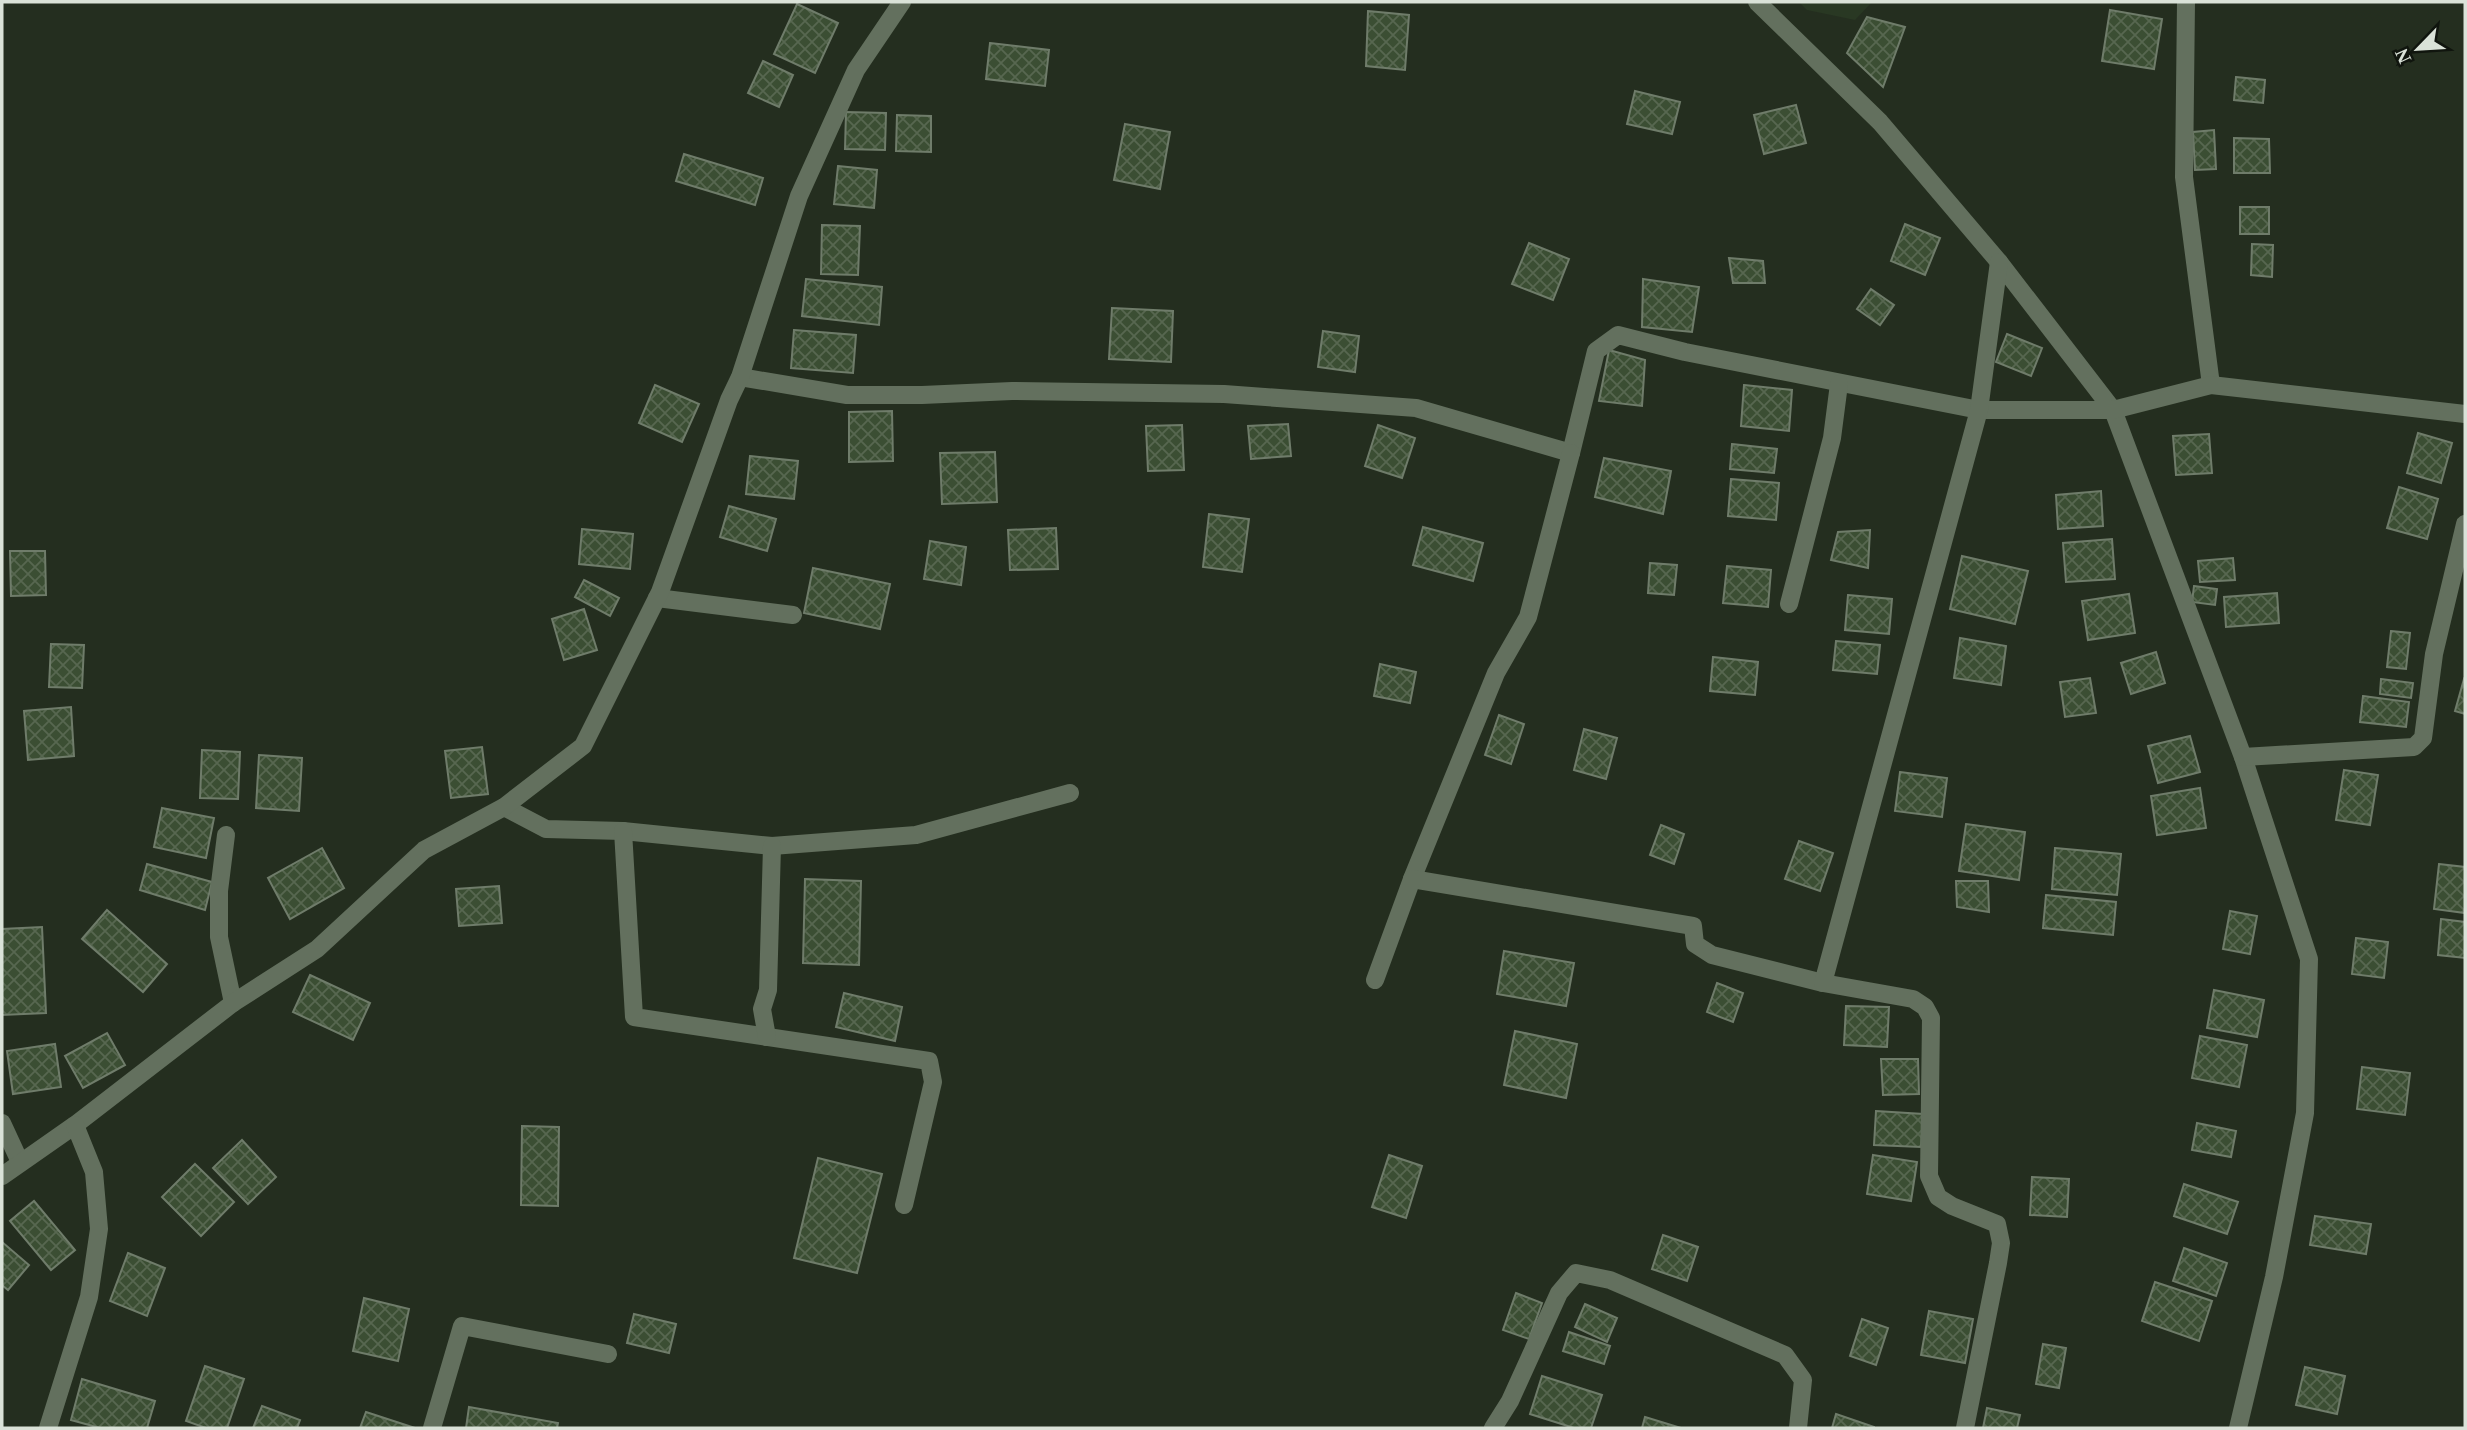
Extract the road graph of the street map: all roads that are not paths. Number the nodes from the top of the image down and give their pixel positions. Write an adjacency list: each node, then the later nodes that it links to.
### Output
1 (902, 2): 5 (street)
2 (1757, 2): 4 (street)
3 (2186, 2): 7 (street)
4 (1999, 262): 8 (street); 9 (street)
5 (740, 377): 11 (street); 13 (street)
6 (1839, 384): 8 (street); 11 (street); 14 (street)
7 (2211, 385): 9 (street); 10 (street)
8 (1979, 410): 9 (street); 24 (street)
9 (2113, 410): 16 (street)
10 (2465, 414)
11 (1571, 453): 22 (street)
12 (2465, 524): 16 (street)
13 (657, 598): 15 (street); 18 (street)
14 (1790, 604)
15 (793, 615)
16 (2243, 757): 38 (street)
17 (1070, 793): 21 (street)
18 (504, 807): 19 (street); 25 (street)
19 (623, 831): 21 (street); 26 (street)
20 (226, 835): 25 (street)
21 (772, 846): 26 (street)
22 (1412, 879): 23 (street); 24 (street)
23 (1375, 980)
24 (1823, 983): 37 (street)
25 (233, 1003): 28 (street)
26 (767, 1037): 31 (street)
27 (2, 1123): 29 (street)
28 (75, 1125): 29 (street); 33 (street)
29 (20, 1162): 30 (street)
30 (2, 1176)
31 (904, 1205)
32 (608, 1353): 34 (street)
33 (53, 1427)
34 (432, 1428)
35 (1493, 1428): 36 (street)
36 (1798, 1428)
37 (1965, 1428)
38 (2238, 1428)

